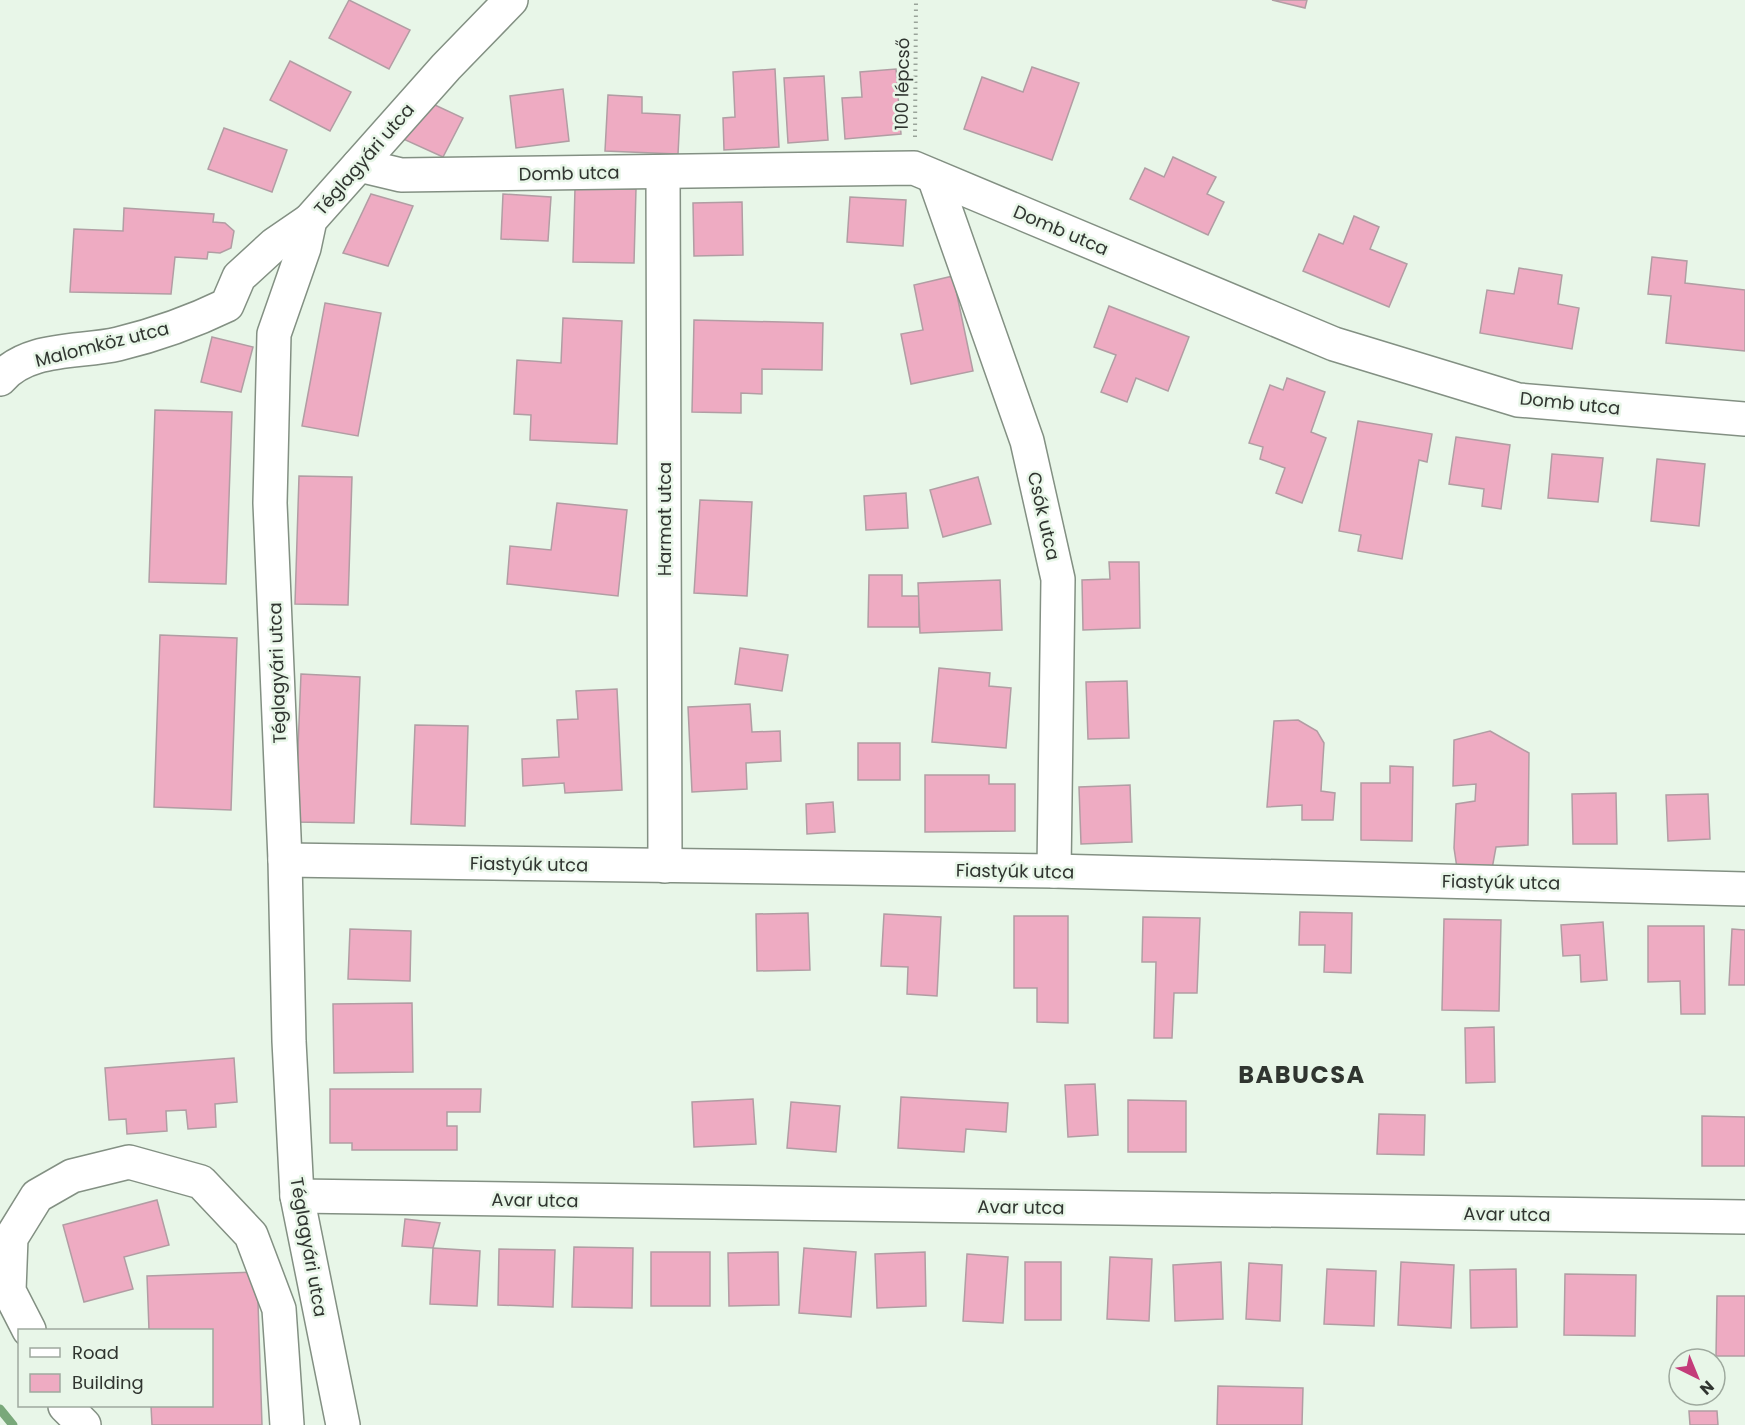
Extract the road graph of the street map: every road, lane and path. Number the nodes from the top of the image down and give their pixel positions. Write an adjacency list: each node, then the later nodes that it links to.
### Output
1 (511, 0): 3 (street, Téglagyári utca)
2 (916, 0): 5 (path, 100 lépcső)
3 (358, 165): 4 (street, Domb utca); 6 (street, Téglagyári utca)
4 (663, 172): 5 (street, Domb utca); 10 (street, Harmat utca)
5 (924, 173): 8 (street, Domb utca); 11 (street, Csók utca)
6 (310, 220): 7 (street, Malomköz utca); 9 (street, Téglagyári utca)
7 (0, 379)
8 (1745, 419)
9 (285, 860): 10 (street, Fiastyúk utca); 13 (street, Téglagyári utca)
10 (665, 866): 11 (street, Fiastyúk utca)
11 (1054, 871): 12 (street, Fiastyúk utca)
12 (1745, 889)
13 (297, 1196): 14 (street, Avar utca); 19 (street, Téglagyári utca)
14 (1745, 1217)
15 (28, 1329): 18 (street)
16 (66, 1407): 17 (street)
17 (84, 1425)
18 (287, 1425)
19 (343, 1425)

